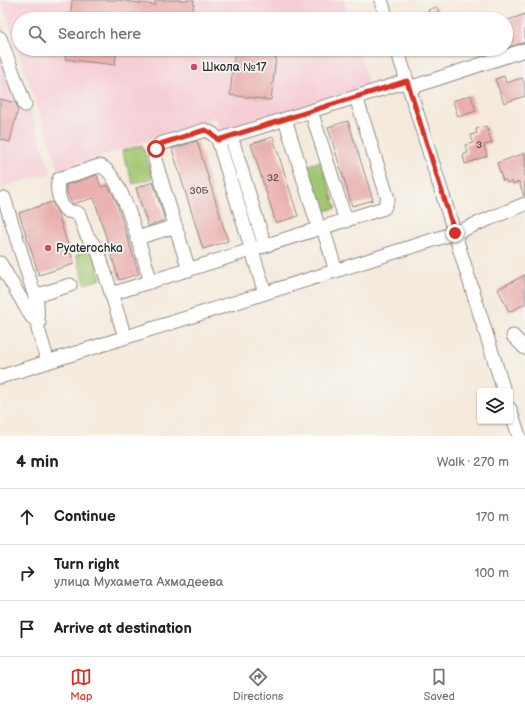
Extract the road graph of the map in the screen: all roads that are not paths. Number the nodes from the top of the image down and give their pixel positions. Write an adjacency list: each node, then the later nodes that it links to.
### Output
1 (381, 0): 2 (street)
2 (385, 12)
3 (0, 38): 10 (street)
4 (525, 50): 5 (street)
5 (513, 53)
6 (399, 56): 8 (street)
7 (504, 56): 8 (street)
8 (408, 84): 9 (street); 20 (street)
9 (356, 97): 11 (street); 17 (street)
10 (25, 105)
11 (311, 111): 12 (street); 17 (street)
12 (285, 119): 13 (street); 19 (street)
13 (231, 136): 14 (street); 22 (street)
14 (218, 140): 18 (street); 23 (street)
15 (4, 198): 31 (street)
16 (525, 204): 20 (street)
17 (346, 221): 19 (street)
18 (176, 226): 21 (street); 25 (street)
19 (321, 228): 22 (street); 26 (street)
20 (455, 233): 26 (street); 38 (street)
21 (137, 238): 27 (street); 30 (street)
22 (265, 246): 23 (street)
23 (252, 250): 25 (street); 29 (street)
24 (0, 263): 32 (street)
25 (189, 270): 27 (street)
26 (336, 271): 29 (street)
27 (151, 282): 30 (street)
28 (70, 285): 31 (street)
29 (265, 293): 34 (street)
30 (111, 294): 34 (street)
31 (35, 296): 32 (street)
32 (39, 323): 36 (street)
33 (513, 336): 35 (street)
34 (125, 338): 36 (street)
35 (525, 348)
36 (48, 362): 37 (street)
37 (0, 377)
38 (503, 388)
39 (513, 418): 40 (street)
40 (519, 436)

